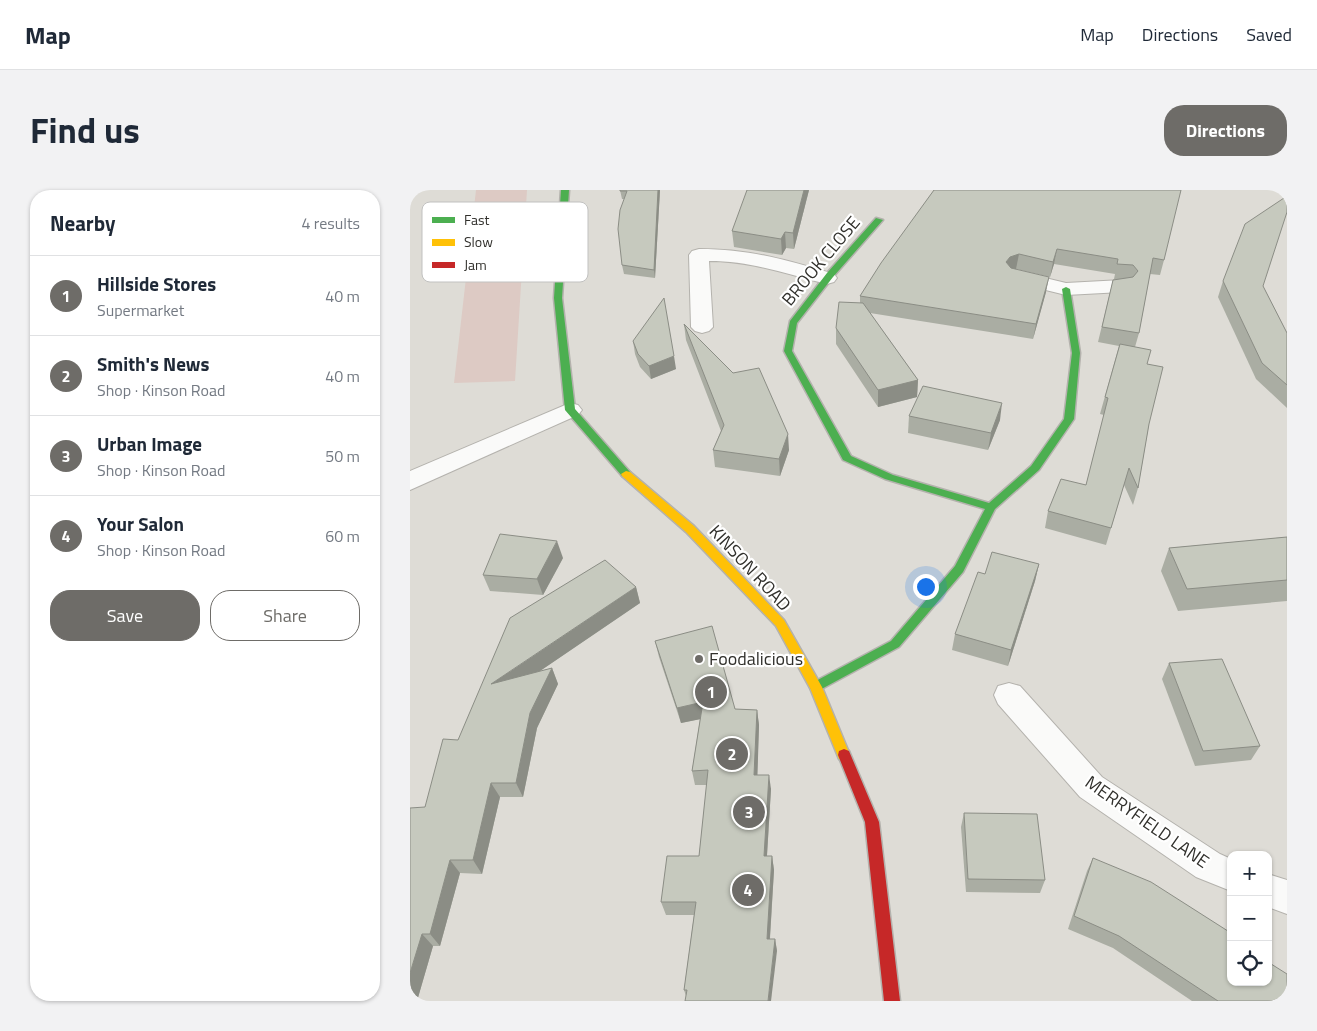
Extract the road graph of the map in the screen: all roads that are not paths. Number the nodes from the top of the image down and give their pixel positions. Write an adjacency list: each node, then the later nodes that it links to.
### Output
1 (879, 220): 3 (street, BROOK CLOSE)
2 (1016, 277): 6 (street)
3 (827, 278): 7 (street); 10 (street, BROOK CLOSE)
4 (559, 282): 8 (street)
5 (1122, 286): 6 (street)
6 (1066, 289): 10 (street)
7 (702, 327)
8 (570, 410): 9 (street); 11 (street, KINSON ROAD)
9 (410, 481)
10 (991, 507): 11 (street)
11 (816, 687): 16 (street, KINSON ROAD)
12 (1009, 695): 13 (street, MERRYFIELD LANE)
13 (1227, 873)
14 (1272, 891): 15 (street)
15 (1287, 897)
16 (892, 1001)

